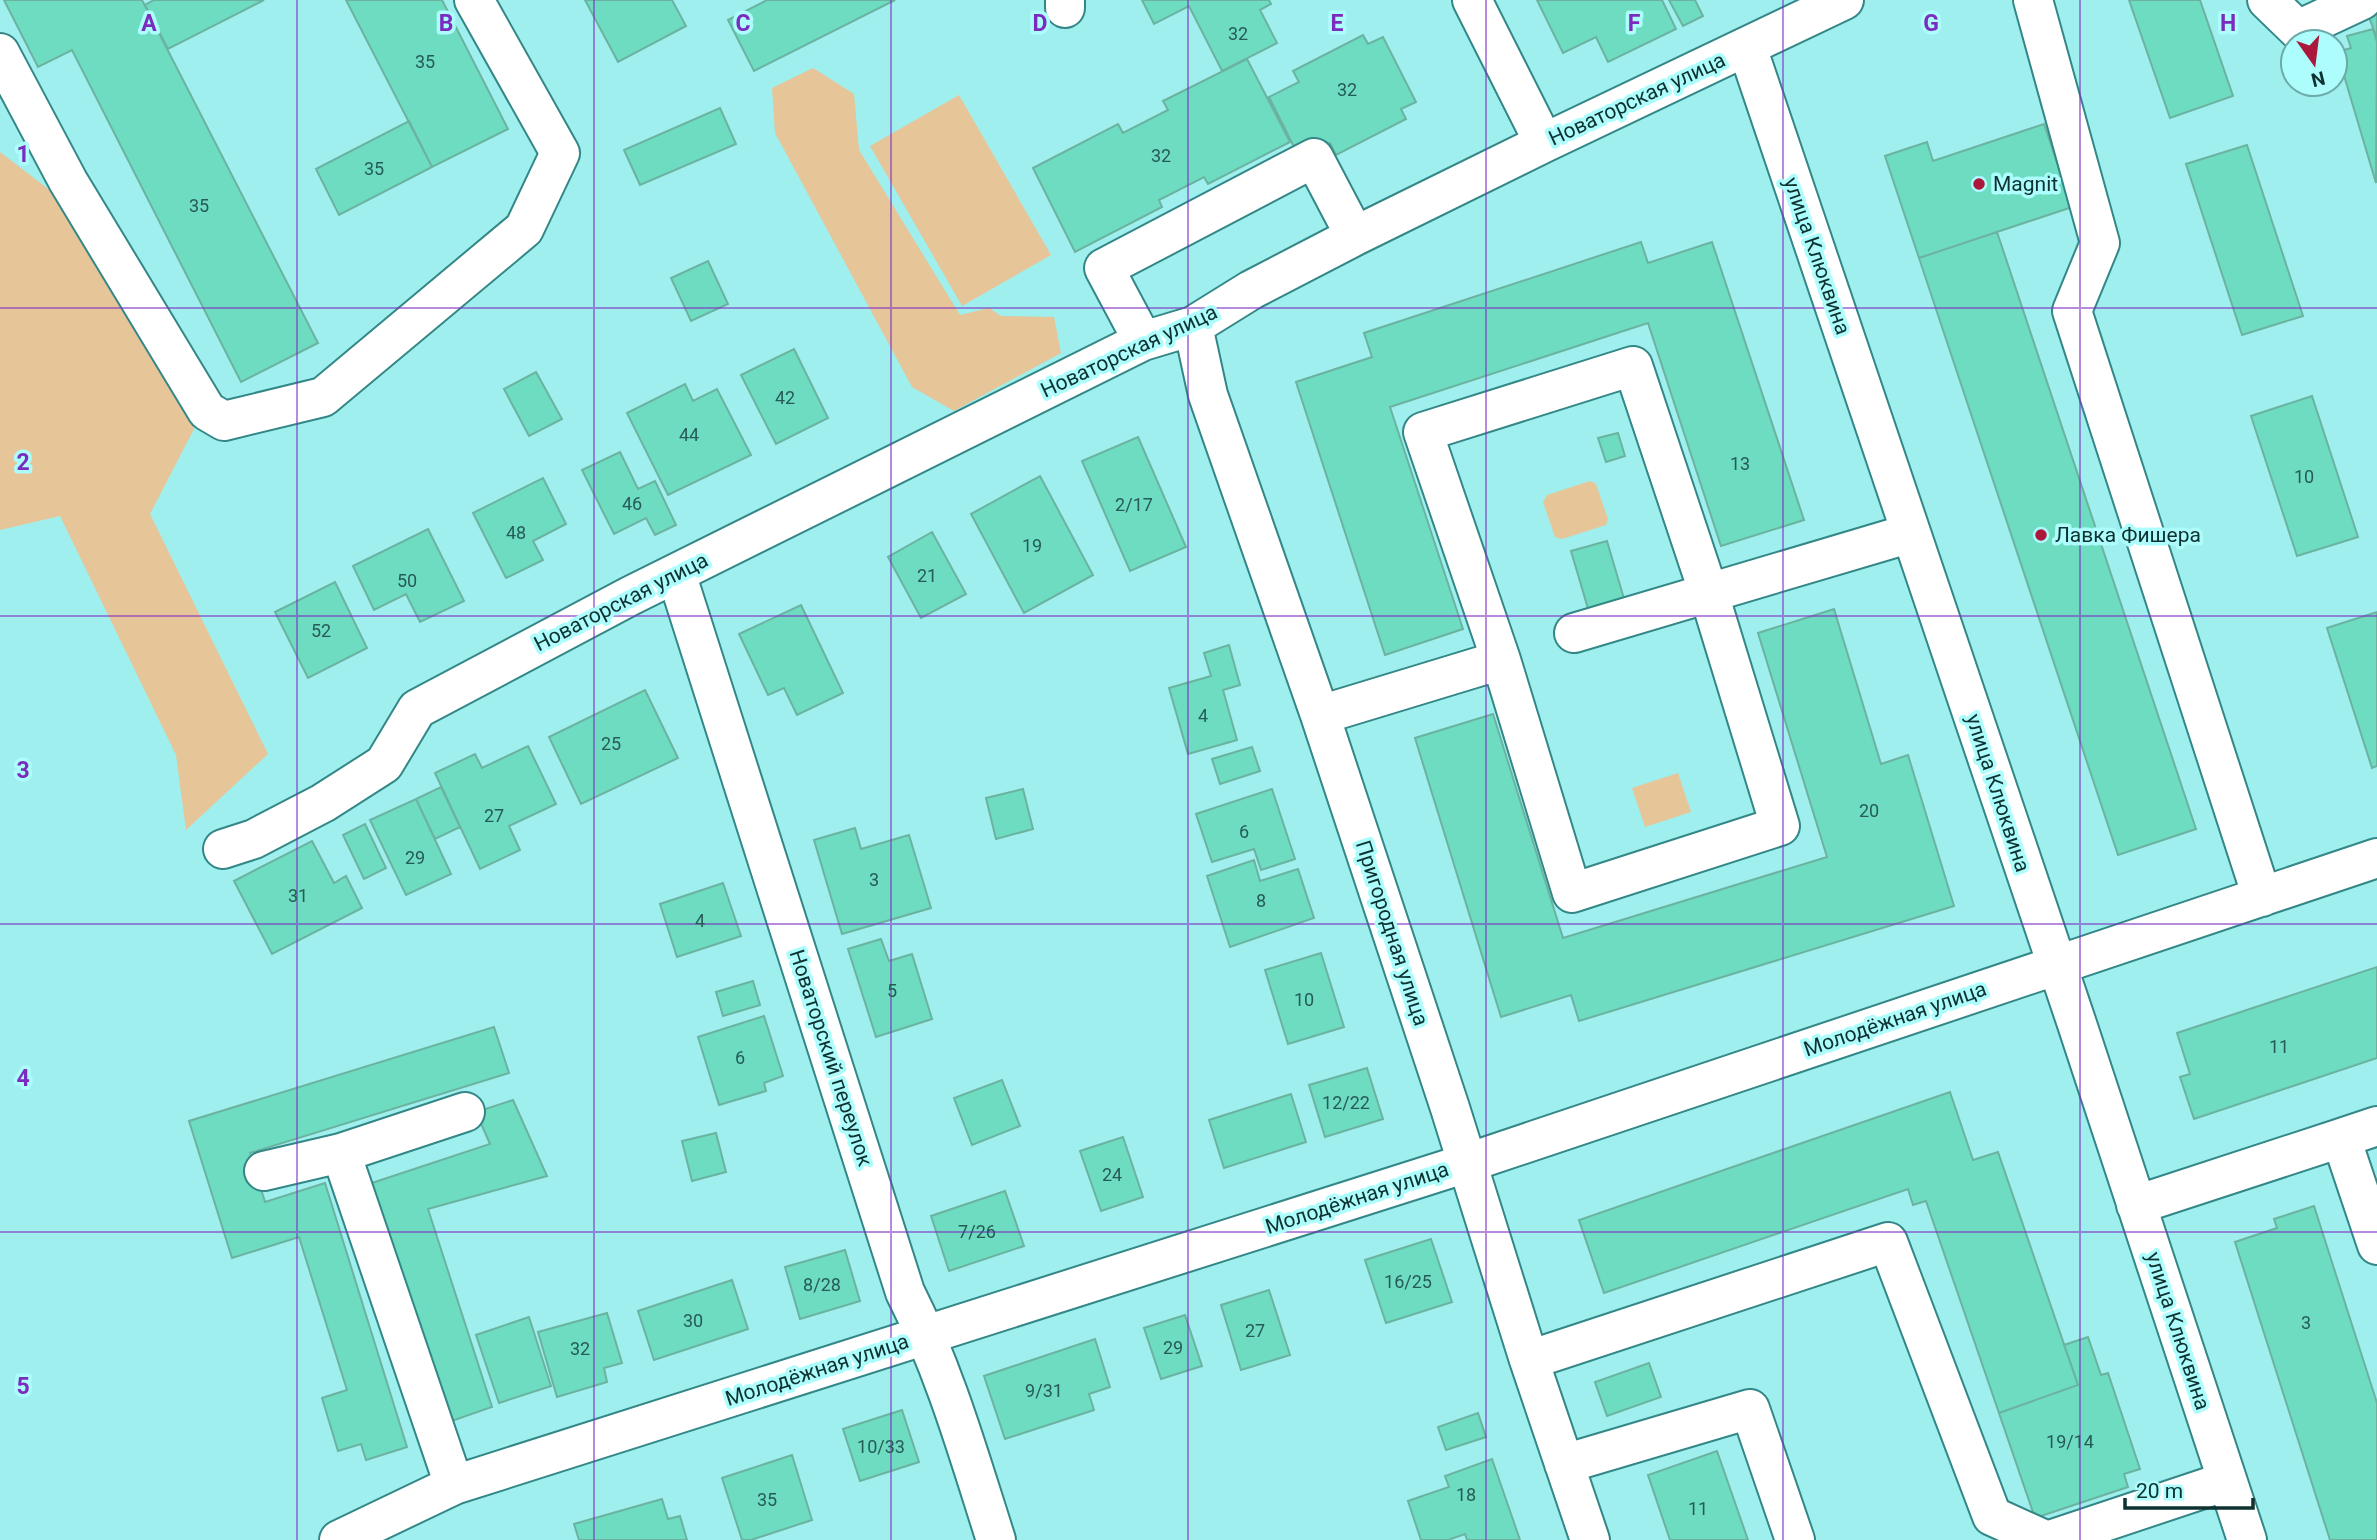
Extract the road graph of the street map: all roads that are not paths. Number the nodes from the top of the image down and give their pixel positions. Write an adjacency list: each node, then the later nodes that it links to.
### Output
1 (474, 0): 8 (street)
2 (1472, 0): 9 (street)
3 (1844, 0): 7 (street, Новаторская улица)
4 (2033, 0): 21 (street)
5 (2267, 0): 6 (street)
6 (2361, 0)
7 (1747, 47): 9 (street, Новаторская улица); 13 (street, улица Клюквина)
8 (0, 53)
9 (1544, 143): 10 (street, Новаторская улица)
10 (1355, 236): 11 (street, Новаторская улица); 12 (street)
11 (1193, 326): 12 (street, Новаторская улица); 18 (street, Пригородная улица)
12 (1143, 341): 14 (street, Новаторская улица)
13 (1911, 533): 15 (street); 22 (street, улица Клюквина)
14 (676, 573): 19 (street, Новаторская улица); 31 (street, Новаторский переулок)
15 (1709, 594): 16 (street); 17 (street); 17 (street)
16 (1574, 633)
17 (1501, 660): 18 (street)
18 (1320, 715): 27 (street, Пригородная улица)
19 (223, 849)
20 (2377, 858): 21 (street, Молодёжная улица)
21 (2262, 897): 22 (street, Молодёжная улица)
22 (2057, 965): 27 (street, Молодёжная улица); 29 (street, улица Клюквина)
23 (465, 1112): 26 (street)
24 (2377, 1126): 25 (street)
25 (2341, 1138): 29 (street); 30 (street)
26 (341, 1153): 28 (street); 35 (street)
27 (1467, 1163): 31 (street, Молодёжная улица); 32 (street, Пригородная улица)
28 (264, 1171)
29 (2136, 1205): 34 (street, улица Клюквина)
30 (2377, 1245)
31 (927, 1335): 35 (street, Молодёжная улица); 37 (street, Новаторский переулок)
32 (1529, 1360): 33 (street, Пригородная улица); 40 (street)
33 (1564, 1464): 38 (street, Пригородная улица); 39 (street)
34 (2227, 1481): 40 (street); 41 (street, улица Клюквина)
35 (454, 1485): 36 (street, Молодёжная улица)
36 (339, 1540)
37 (996, 1540)
38 (1590, 1540)
39 (1795, 1540)
40 (2048, 1540)
41 (2247, 1540)

